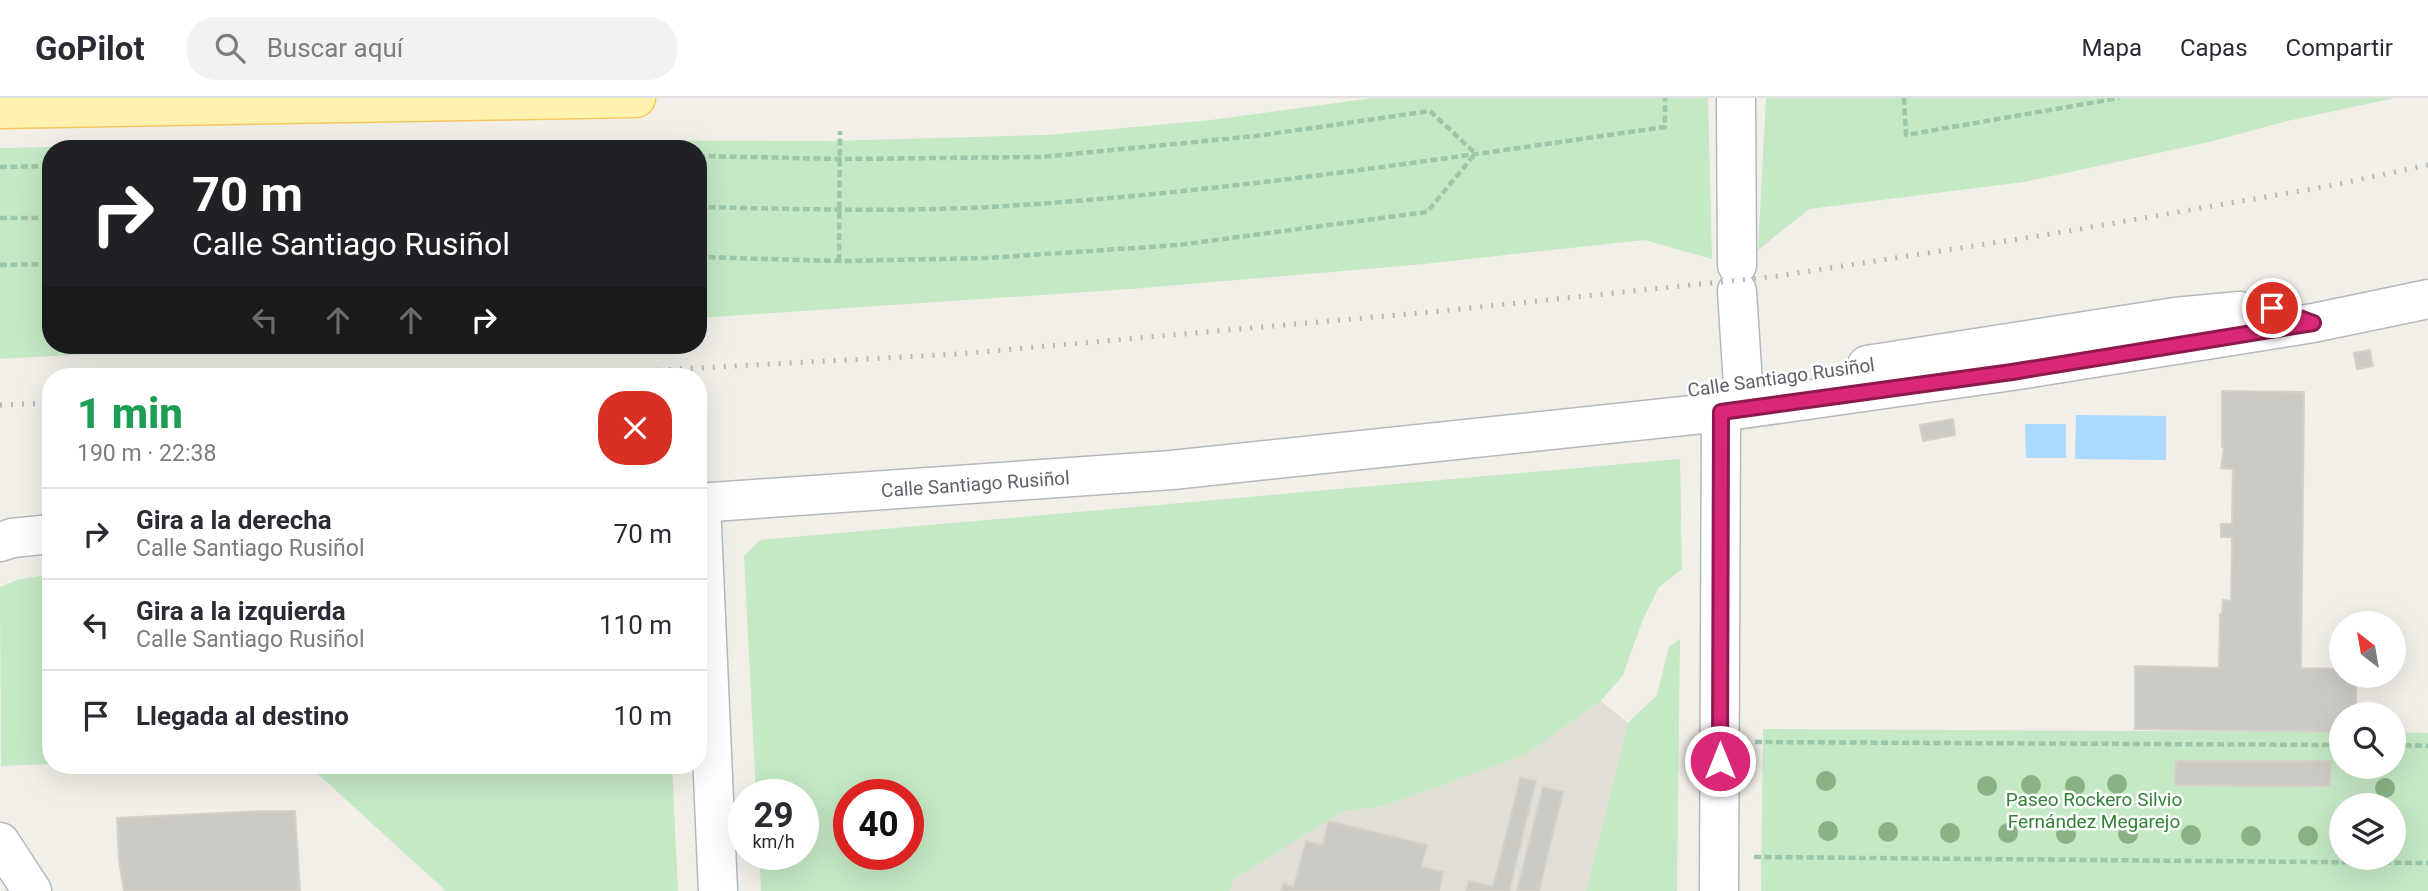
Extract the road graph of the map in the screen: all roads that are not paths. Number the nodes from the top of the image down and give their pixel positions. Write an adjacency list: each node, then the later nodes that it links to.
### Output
1 (636, 98): 3 (main road)
2 (1736, 98): 6 (street)
3 (329, 101): 4 (main road)
4 (0, 109)
5 (2428, 299): 6 (street, Calle Santiago Rusiñol)
6 (1732, 398): 7 (street, Calle Santiago Rusiñol); 14 (street)
7 (707, 502)
8 (42, 535): 9 (street)
9 (0, 542)
10 (707, 666): 13 (street)
11 (0, 842): 12 (street)
12 (32, 891)
13 (718, 891)
14 (1719, 891)

